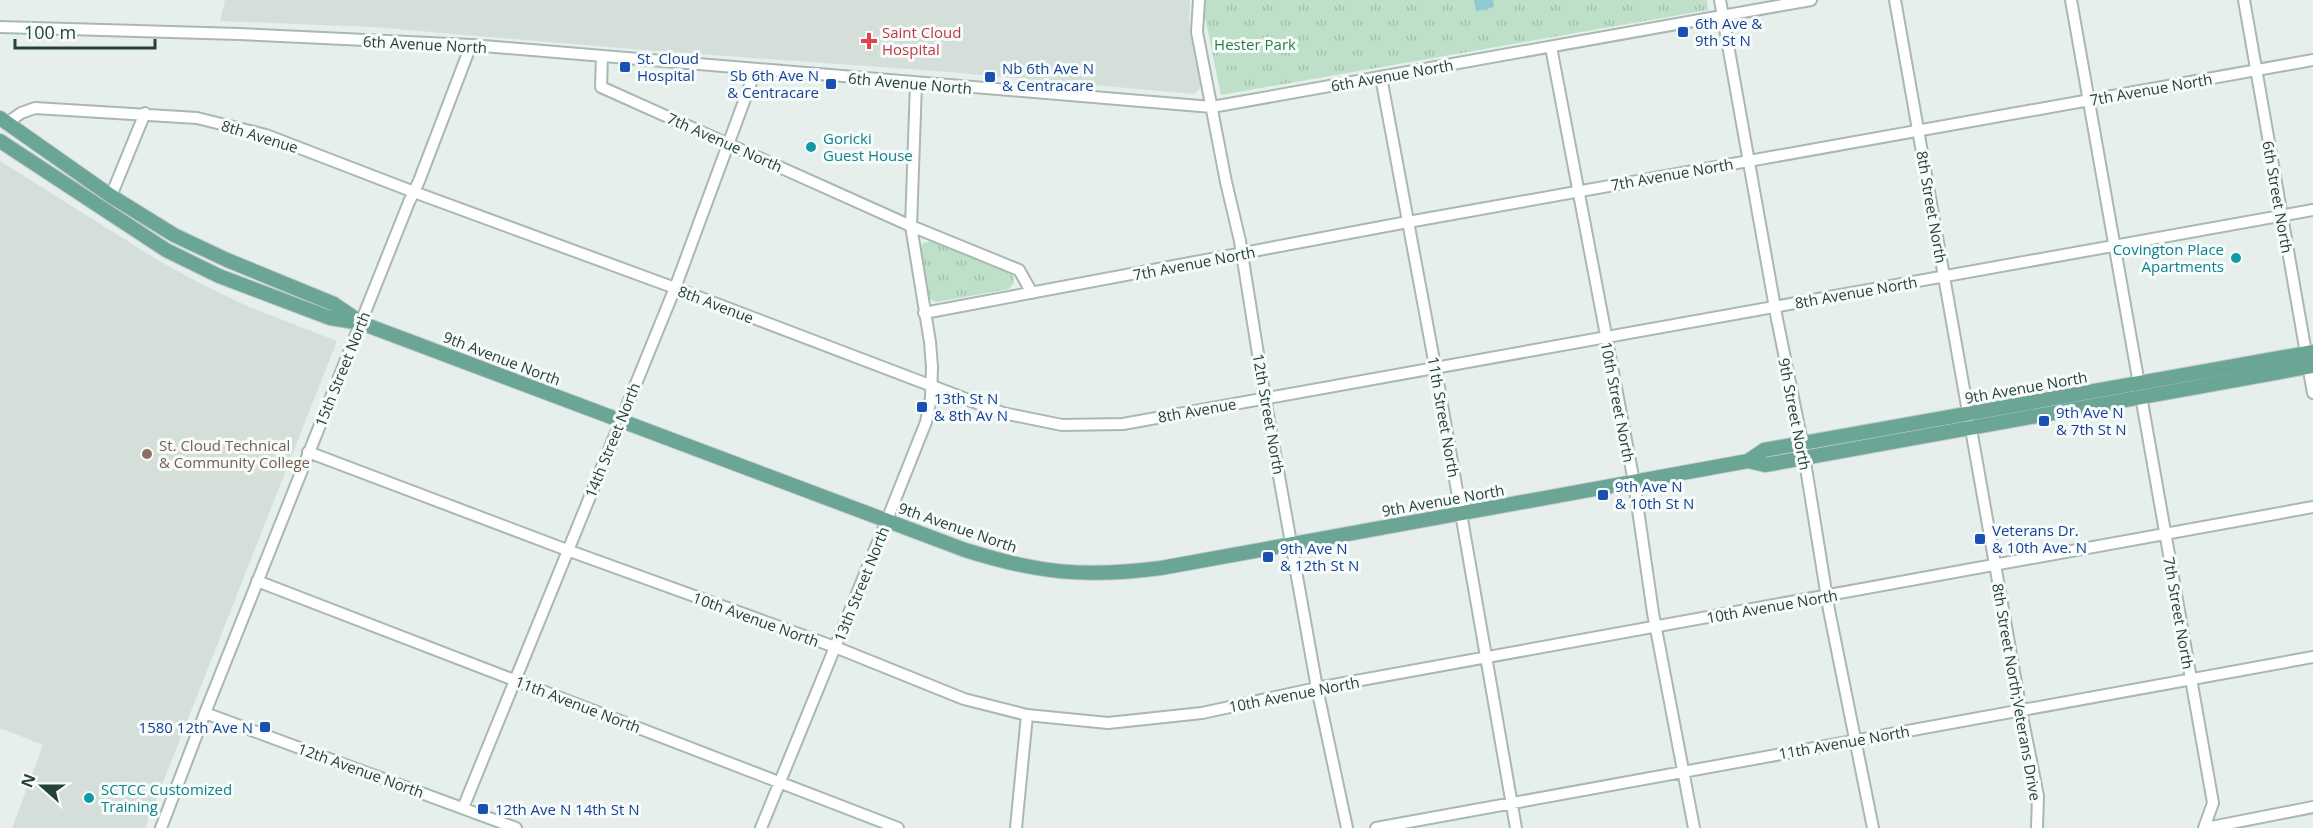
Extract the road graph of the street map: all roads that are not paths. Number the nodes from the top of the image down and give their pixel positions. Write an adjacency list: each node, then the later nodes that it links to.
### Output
1 (1199, 0): 18 (street, 12th Street North)
2 (1720, 0): 7 (street, 9th Street North)
3 (1811, 0): 7 (street, 6th Avenue North)
4 (1895, 0): 21 (street, 8th Street North)
5 (2071, 0): 17 (street, 7th Street North)
6 (2244, 0): 14 (street, 6th Street North)
7 (1723, 16): 10 (street, 6th Avenue North); 24 (street, 9th Street North)
8 (0, 27): 9 (street, 6th Avenue North)
9 (471, 45): 11 (street, 6th Avenue North); 26 (street, 15th Street North)
10 (1551, 46): 15 (street, 6th Avenue North); 25 (street, 10th Street North)
11 (602, 56): 13 (street, 6th Avenue North); 23 (street, 7th Avenue North)
12 (2313, 60): 14 (street, 7th Avenue North)
13 (756, 69): 16 (street, 6th Avenue North); 23 (street, 14th Street North)
14 (2256, 70): 17 (street, 7th Avenue North); 29 (street, 6th Street North)
15 (1381, 77): 18 (street, 6th Avenue North); 30 (street, 11th Street North)
16 (916, 84): 18 (street, 6th Avenue North); 31 (street, 13th Street North)
17 (2089, 100): 21 (street, 7th Avenue North); 32 (street, 7th Street North)
18 (1212, 107): 33 (street, 12th Street North)
19 (145, 113): 20 (street, 8th Avenue); 26 (street, 8th Avenue); 27 (street)
20 (4, 120): 27 (main road, 9th Avenue North)
21 (1918, 130): 24 (street, 7th Avenue North); 34 (street, 8th Street North)
22 (0, 141): 39 (main road, 9th Avenue North)
23 (729, 143): 31 (street, 7th Avenue North); 35 (street, 14th Street North)
24 (1750, 160): 25 (street, 7th Avenue North); 37 (street, 9th Street North)
25 (1579, 191): 30 (street, 7th Avenue North); 40 (street, 10th Street North)
26 (414, 192): 35 (street, 8th Avenue); 39 (street, 15th Street North)
27 (111, 196): 39 (main road, 9th Avenue North)
28 (2313, 210): 29 (street, 8th Avenue North)
29 (2282, 216): 32 (street, 8th Avenue North); 41 (street, 6th Street North)
30 (1407, 222): 33 (street, 7th Avenue North); 42 (street, 11th Street North)
31 (911, 226): 36 (street, 7th Avenue North); 38 (street, 13th Street North)
32 (2114, 246): 34 (street, 8th Avenue North); 44 (street, 7th Street North)
33 (1242, 254): 36 (street, 7th Avenue North); 46 (street, 12th Street North)
34 (1944, 276): 37 (street, 8th Avenue North); 48 (street, 8th Street North)
35 (675, 288): 43 (street, 8th Avenue); 47 (street, 14th Street North)
36 (1032, 293): 38 (street, 7th Avenue North)
37 (1774, 307): 40 (street, 8th Avenue North); 49 (street, 9th Street North)
38 (924, 313): 43 (street, 13th Street North)
39 (361, 323): 47 (main road, 9th Avenue North); 50 (street, 15th Street North)
40 (1606, 337): 42 (street, 8th Avenue North); 51 (street, 10th Street North)
41 (2310, 359): 44 (main road, 9th Avenue North); 45 (street, 6th Street North)
42 (1435, 368): 46 (street, 8th Avenue); 53 (street, 11th Street North)
43 (933, 387): 46 (street, 8th Avenue); 54 (street, 13th Street North)
44 (2140, 390): 48 (main road, 9th Avenue North); 55 (street, 7th Street North)
45 (2313, 393)
46 (1265, 398): 56 (street, 12th Street North)
47 (620, 420): 54 (main road, 9th Avenue North); 57 (street, 14th Street North)
48 (1970, 421): 49 (main road, 9th Avenue North); 58 (street, 8th Street North;Veterans Drive)
49 (1803, 451): 51 (main road, 9th Avenue North); 60 (street, 9th Street North)
50 (308, 452): 57 (street, 10th Avenue North); 59 (street, 15th Street North)
51 (1634, 482): 53 (main road, 9th Avenue North); 61 (street, 10th Street North)
52 (2313, 507): 55 (street, 10th Avenue North)
53 (1461, 513): 56 (main road, 9th Avenue North); 64 (street, 11th Street North)
54 (887, 520): 56 (main road, 9th Avenue North); 62 (street, 13th Street North)
55 (2165, 534): 58 (street, 10th Avenue North); 66 (street, 7th Street North)
56 (1292, 545): 67 (street, 12th Street North)
57 (567, 550): 62 (street, 10th Avenue North); 65 (street, 14th Street North)
58 (1995, 565): 60 (street, 10th Avenue North); 68 (street, 8th Street North;Veterans Drive)
59 (257, 581): 65 (street, 11th Avenue North); 69 (street, 15th Street North)
60 (1827, 596): 61 (street, 10th Avenue North); 71 (street, 9th Street North)
61 (1656, 627): 64 (street, 10th Avenue North); 72 (street, 10th Street North)
62 (835, 647): 70 (street, 10th Avenue North); 73 (street, 13th Street North)
63 (2313, 657): 66 (street, 11th Avenue North)
64 (1486, 658): 67 (street, 10th Avenue North); 74 (street, 11th Street North)
65 (514, 679): 73 (street, 11th Avenue North); 76 (street, 14th Street North)
66 (2191, 679): 68 (street, 11th Avenue North); 88 (street, 7th Street North)
67 (1317, 688): 70 (street, 10th Avenue North); 82 (street, 12th Street North)
68 (2020, 711): 71 (street, 11th Avenue North); 87 (street, 8th Street North;Veterans Drive)
69 (205, 713): 76 (street, 12th Avenue North); 77 (street, 15th Street North)
70 (1027, 715): 81 (street)
71 (1857, 740): 72 (street, 11th Avenue North); 86 (street, 9th Street North)
72 (1683, 771): 74 (street, 11th Avenue North); 85 (street, 10th Street North)
73 (779, 782): 79 (street, 13th Street North); 80 (street, 11th Avenue North)
74 (1512, 803): 83 (street, 11th Avenue North); 84 (street, 11th Street North)
75 (2313, 807): 88 (street)
76 (463, 808): 78 (street, 12th Avenue North)
77 (161, 828)
78 (516, 828)
79 (761, 828)
80 (898, 828)
81 (1016, 828)
82 (1347, 828)
83 (1376, 828)
84 (1516, 828)
85 (1694, 828)
86 (1873, 828)
87 (2037, 828)
88 (2205, 828)

